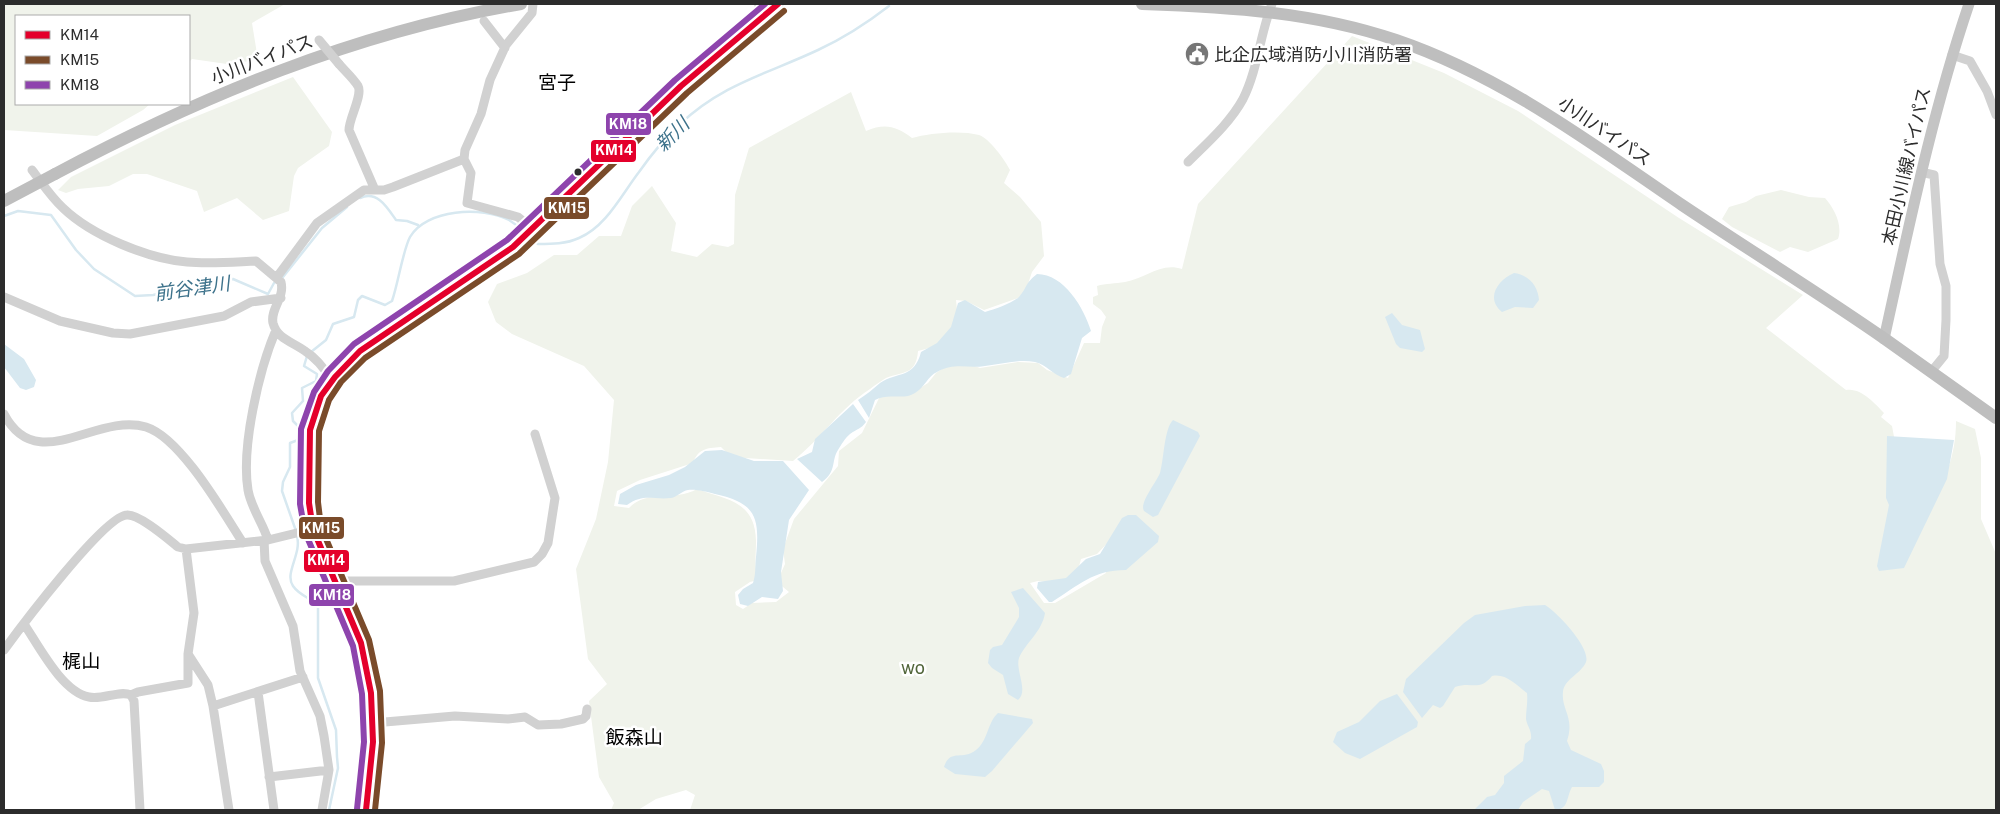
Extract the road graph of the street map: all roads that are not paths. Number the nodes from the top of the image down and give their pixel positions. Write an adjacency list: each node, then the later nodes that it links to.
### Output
1 (521, 4): 19 (highway, 小川バイパス, bridge)
2 (533, 4): 11 (street)
3 (760, 4): 9 (main road)
4 (778, 4): 9 (main road)
5 (1142, 4): 7 (highway, 小川バイパス)
6 (1969, 4): 12 (main road, 本田小川線バイパス)
7 (1271, 8): 15 (street); 25 (highway, 小川バイパス)
8 (484, 21): 11 (street)
9 (756, 22): 20 (main road)
10 (317, 37): 18 (street, bridge)
11 (505, 48): 14 (street)
12 (1952, 55): 13 (street); 17 (main road, 本田小川線バイパス)
13 (1996, 115)
14 (464, 159): 18 (street); 20 (street)
15 (1188, 162)
16 (32, 170): 21 (street)
17 (1921, 172): 25 (main road, 本田小川線バイパス); 26 (street)
18 (375, 190): 21 (street)
19 (4, 201)
20 (533, 229): 27 (main road)
21 (277, 277): 23 (street)
22 (4, 297): 23 (street)
23 (281, 298): 24 (street)
24 (276, 330): 27 (street); 32 (street)
25 (1884, 339): 26 (highway, 小川バイパス)
26 (1930, 372): 29 (highway, 小川バイパス)
27 (331, 379): 31 (main road)
28 (4, 414): 33 (street)
29 (1996, 418)
30 (535, 434): 35 (street)
31 (313, 529): 32 (street); 35 (main road)
32 (266, 540): 33 (street); 39 (street)
33 (243, 543): 34 (street)
34 (186, 549): 36 (street); 38 (street)
35 (336, 581): 44 (main road)
36 (24, 624): 37 (street); 41 (street)
37 (4, 650)
38 (188, 654): 41 (street); 42 (street)
39 (302, 677): 40 (street); 45 (street)
40 (258, 692): 42 (street); 46 (street)
41 (131, 695): 47 (street)
42 (213, 706): 48 (street)
43 (587, 709): 44 (street)
44 (373, 723): 51 (main road)
45 (329, 770): 46 (street); 50 (street)
46 (269, 777): 49 (street)
47 (140, 810)
48 (229, 810)
49 (274, 810)
50 (322, 810)
51 (366, 810)

